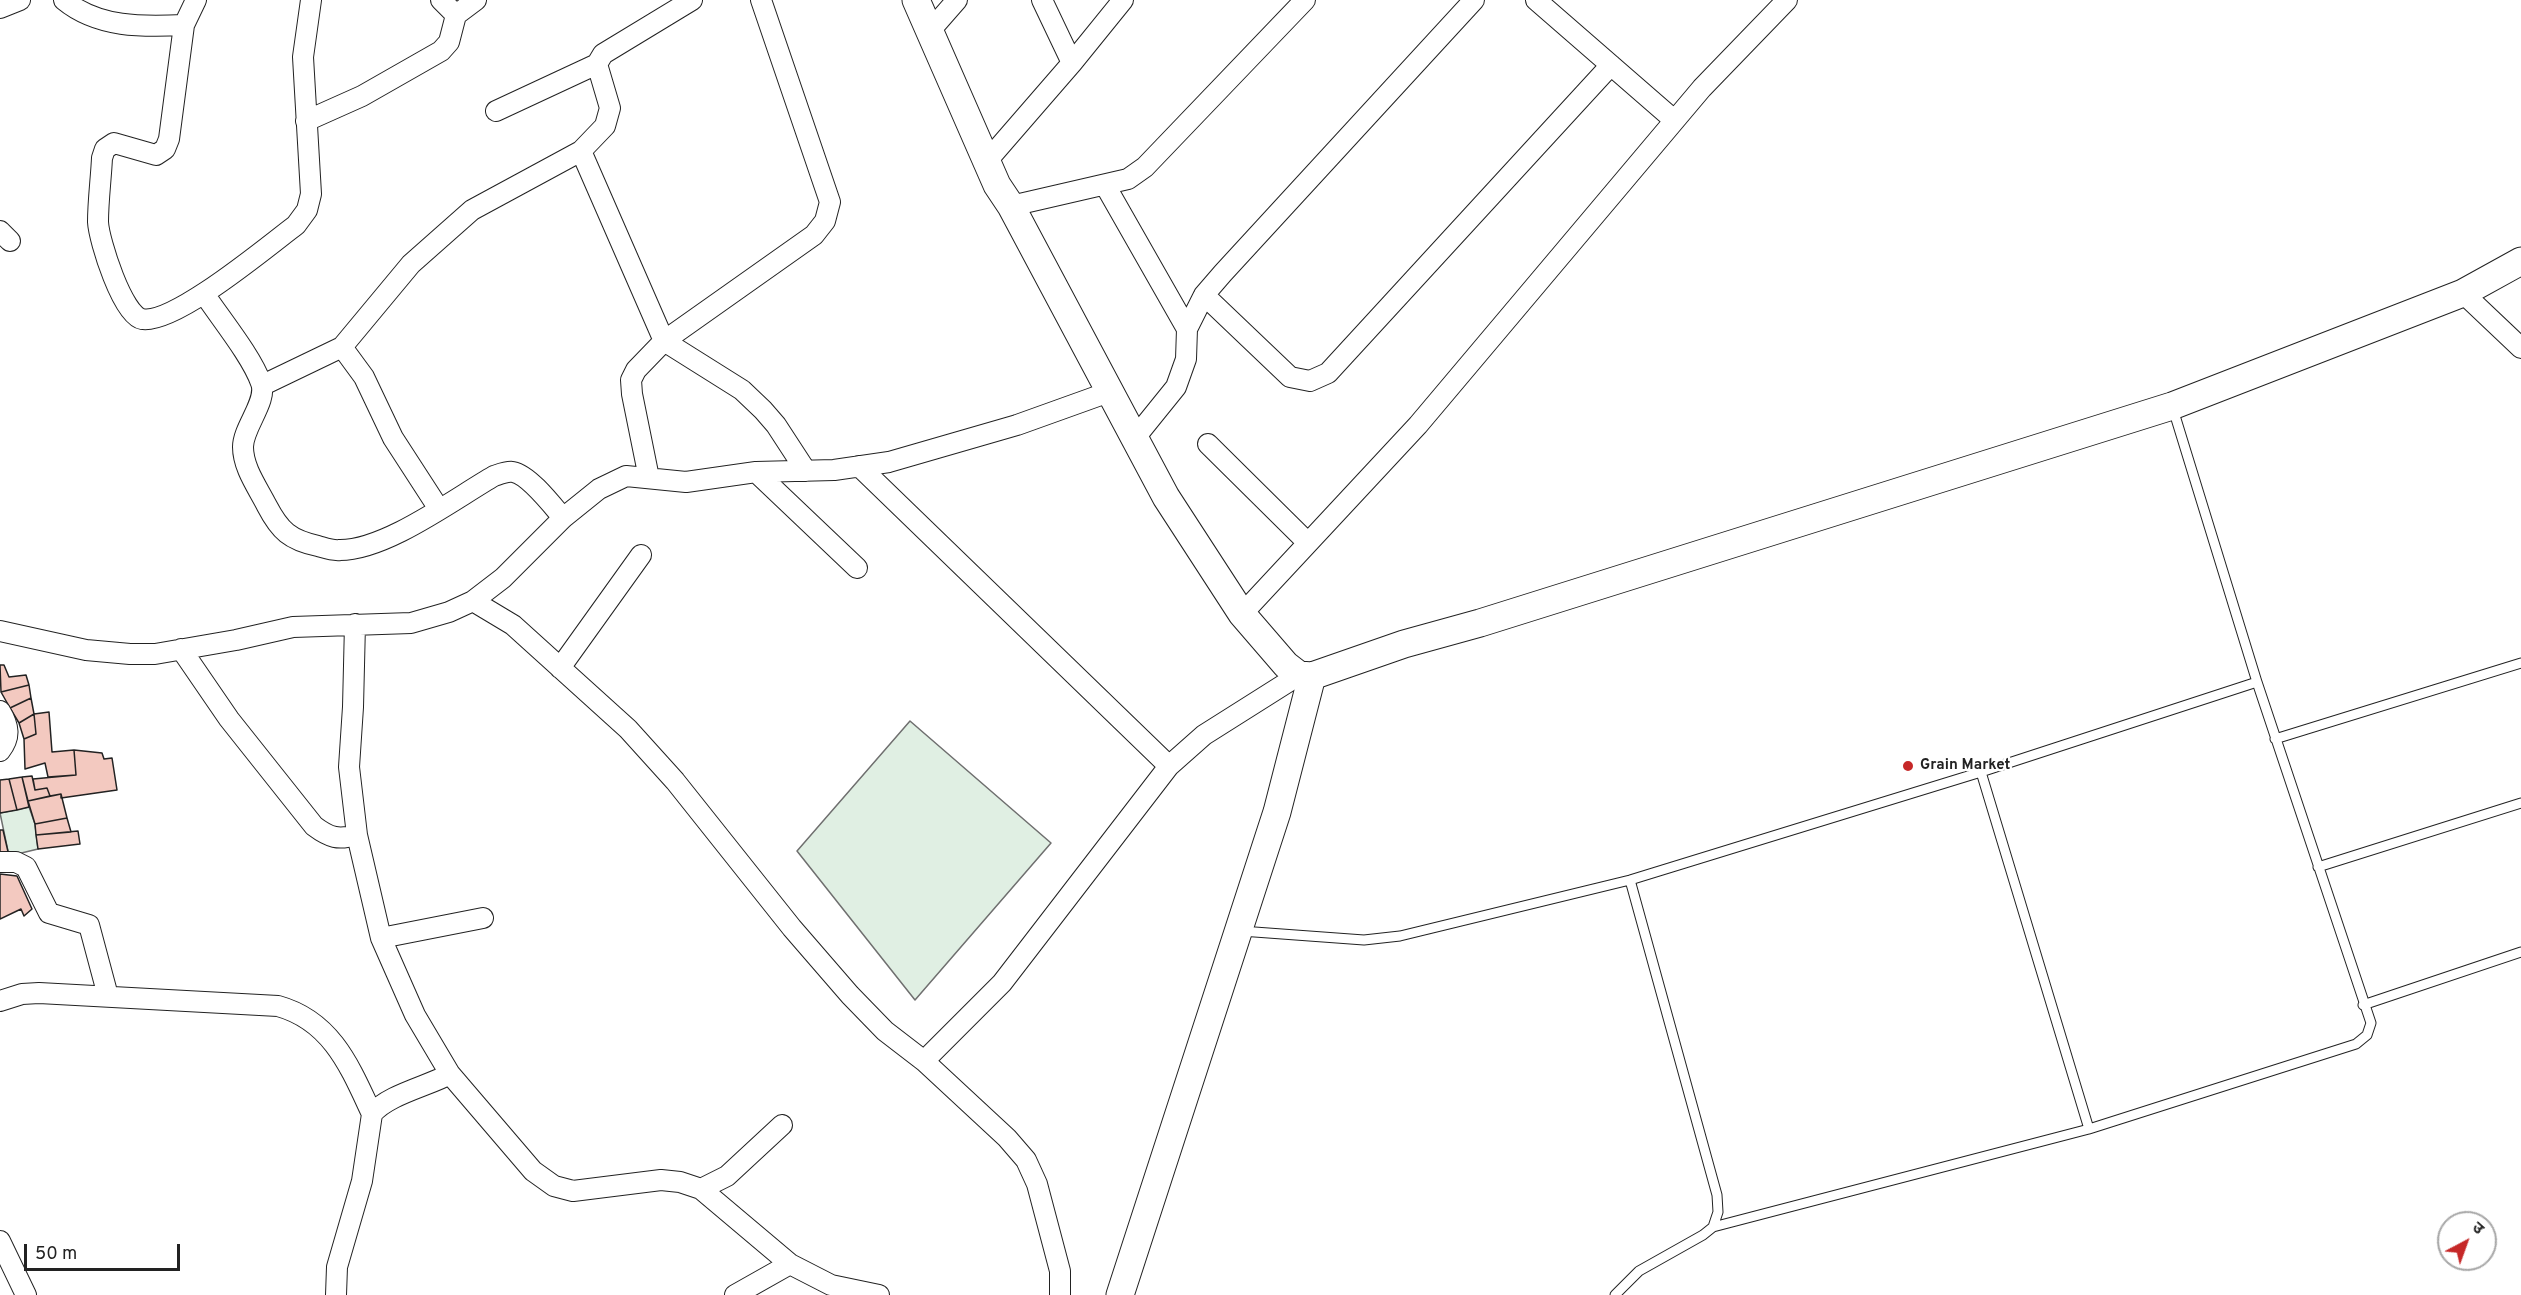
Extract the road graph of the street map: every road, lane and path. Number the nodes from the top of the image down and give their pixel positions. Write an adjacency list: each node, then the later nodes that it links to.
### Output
1 (20, 0): 17 (street)
2 (64, 0): 19 (street)
3 (196, 0): 19 (street)
4 (441, 0): 18 (street)
5 (476, 0): 18 (street)
6 (692, 0): 22 (street)
7 (761, 0): 36 (street)
8 (916, 0): 20 (street)
9 (957, 0): 20 (street)
10 (1042, 0): 21 (street)
11 (1123, 0): 21 (street)
12 (1305, 0): 29 (street)
13 (1474, 0): 34 (street)
14 (1536, 0): 23 (street)
15 (1788, 0): 25 (street)
16 (313, 1): 26 (street)
17 (0, 8)
18 (456, 15): 26 (street)
19 (184, 25): 33 (street)
20 (929, 32): 28 (street)
21 (1072, 63): 28 (street)
22 (597, 64): 24 (street); 27 (street)
23 (1611, 65): 25 (street); 34 (street)
24 (496, 111)
25 (1674, 120): 50 (street)
26 (306, 121): 33 (street)
27 (581, 151): 36 (street); 37 (street)
28 (987, 161): 30 (street)
29 (1105, 185): 30 (street); 35 (street)
30 (1011, 206): 40 (street)
31 (2521, 261): 32 (street)
32 (2463, 293): 38 (street); 41 (street)
33 (205, 295): 39 (street)
34 (1204, 295): 35 (street)
35 (1187, 329): 42 (street)
36 (664, 341): 45 (street); 47 (street)
37 (342, 347): 39 (street); 48 (street)
38 (2521, 348)
39 (262, 385): 48 (street)
40 (1110, 392): 42 (street); 44 (street)
41 (2172, 406): 60 (street); 61 (lane)
42 (1134, 439): 54 (street)
43 (1208, 444): 50 (street)
44 (859, 466): 45 (street); 65 (street)
45 (806, 471): 46 (street)
46 (756, 472): 47 (street); 52 (street)
47 (648, 478): 49 (street)
48 (439, 508): 49 (street)
49 (563, 518): 53 (street)
50 (1308, 543): 54 (street)
51 (641, 555): 59 (street)
52 (857, 568)
53 (473, 601): 55 (street); 59 (street)
54 (1242, 614): 60 (street)
55 (355, 624): 57 (street); 68 (street)
56 (0, 630): 57 (street)
57 (181, 649): 68 (street)
58 (2521, 663): 63 (lane)
59 (560, 668): 79 (street)
60 (1306, 676): 65 (street); 73 (street)
61 (2257, 682): 63 (lane); 66 (lane)
62 (0, 711): 64 (street)
63 (2276, 739): 70 (lane)
64 (0, 751)
65 (1168, 766): 79 (street)
66 (1981, 772): 71 (lane); 83 (lane)
67 (2521, 803): 70 (lane)
68 (357, 835): 74 (street)
69 (0, 862): 76 (street)
70 (2318, 867): 78 (lane)
71 (1630, 880): 73 (lane); 85 (lane)
72 (483, 918): 74 (street)
73 (1239, 931): 93 (street)
74 (381, 938): 80 (street)
75 (2521, 952): 78 (lane)
76 (108, 996): 77 (street); 81 (street)
77 (0, 1001)
78 (2363, 1005): 83 (lane)
79 (924, 1061): 92 (street)
80 (450, 1074): 81 (street); 84 (street)
81 (372, 1114): 89 (street)
82 (782, 1125): 84 (street)
83 (2089, 1128): 85 (lane)
84 (701, 1189): 87 (street)
85 (1713, 1227): 94 (lane)
86 (0, 1241): 88 (street)
87 (790, 1264): 90 (street); 91 (street)
88 (26, 1295)
89 (336, 1295)
90 (735, 1295)
91 (879, 1295)
92 (1060, 1295)
93 (1120, 1295)
94 (1615, 1295)

